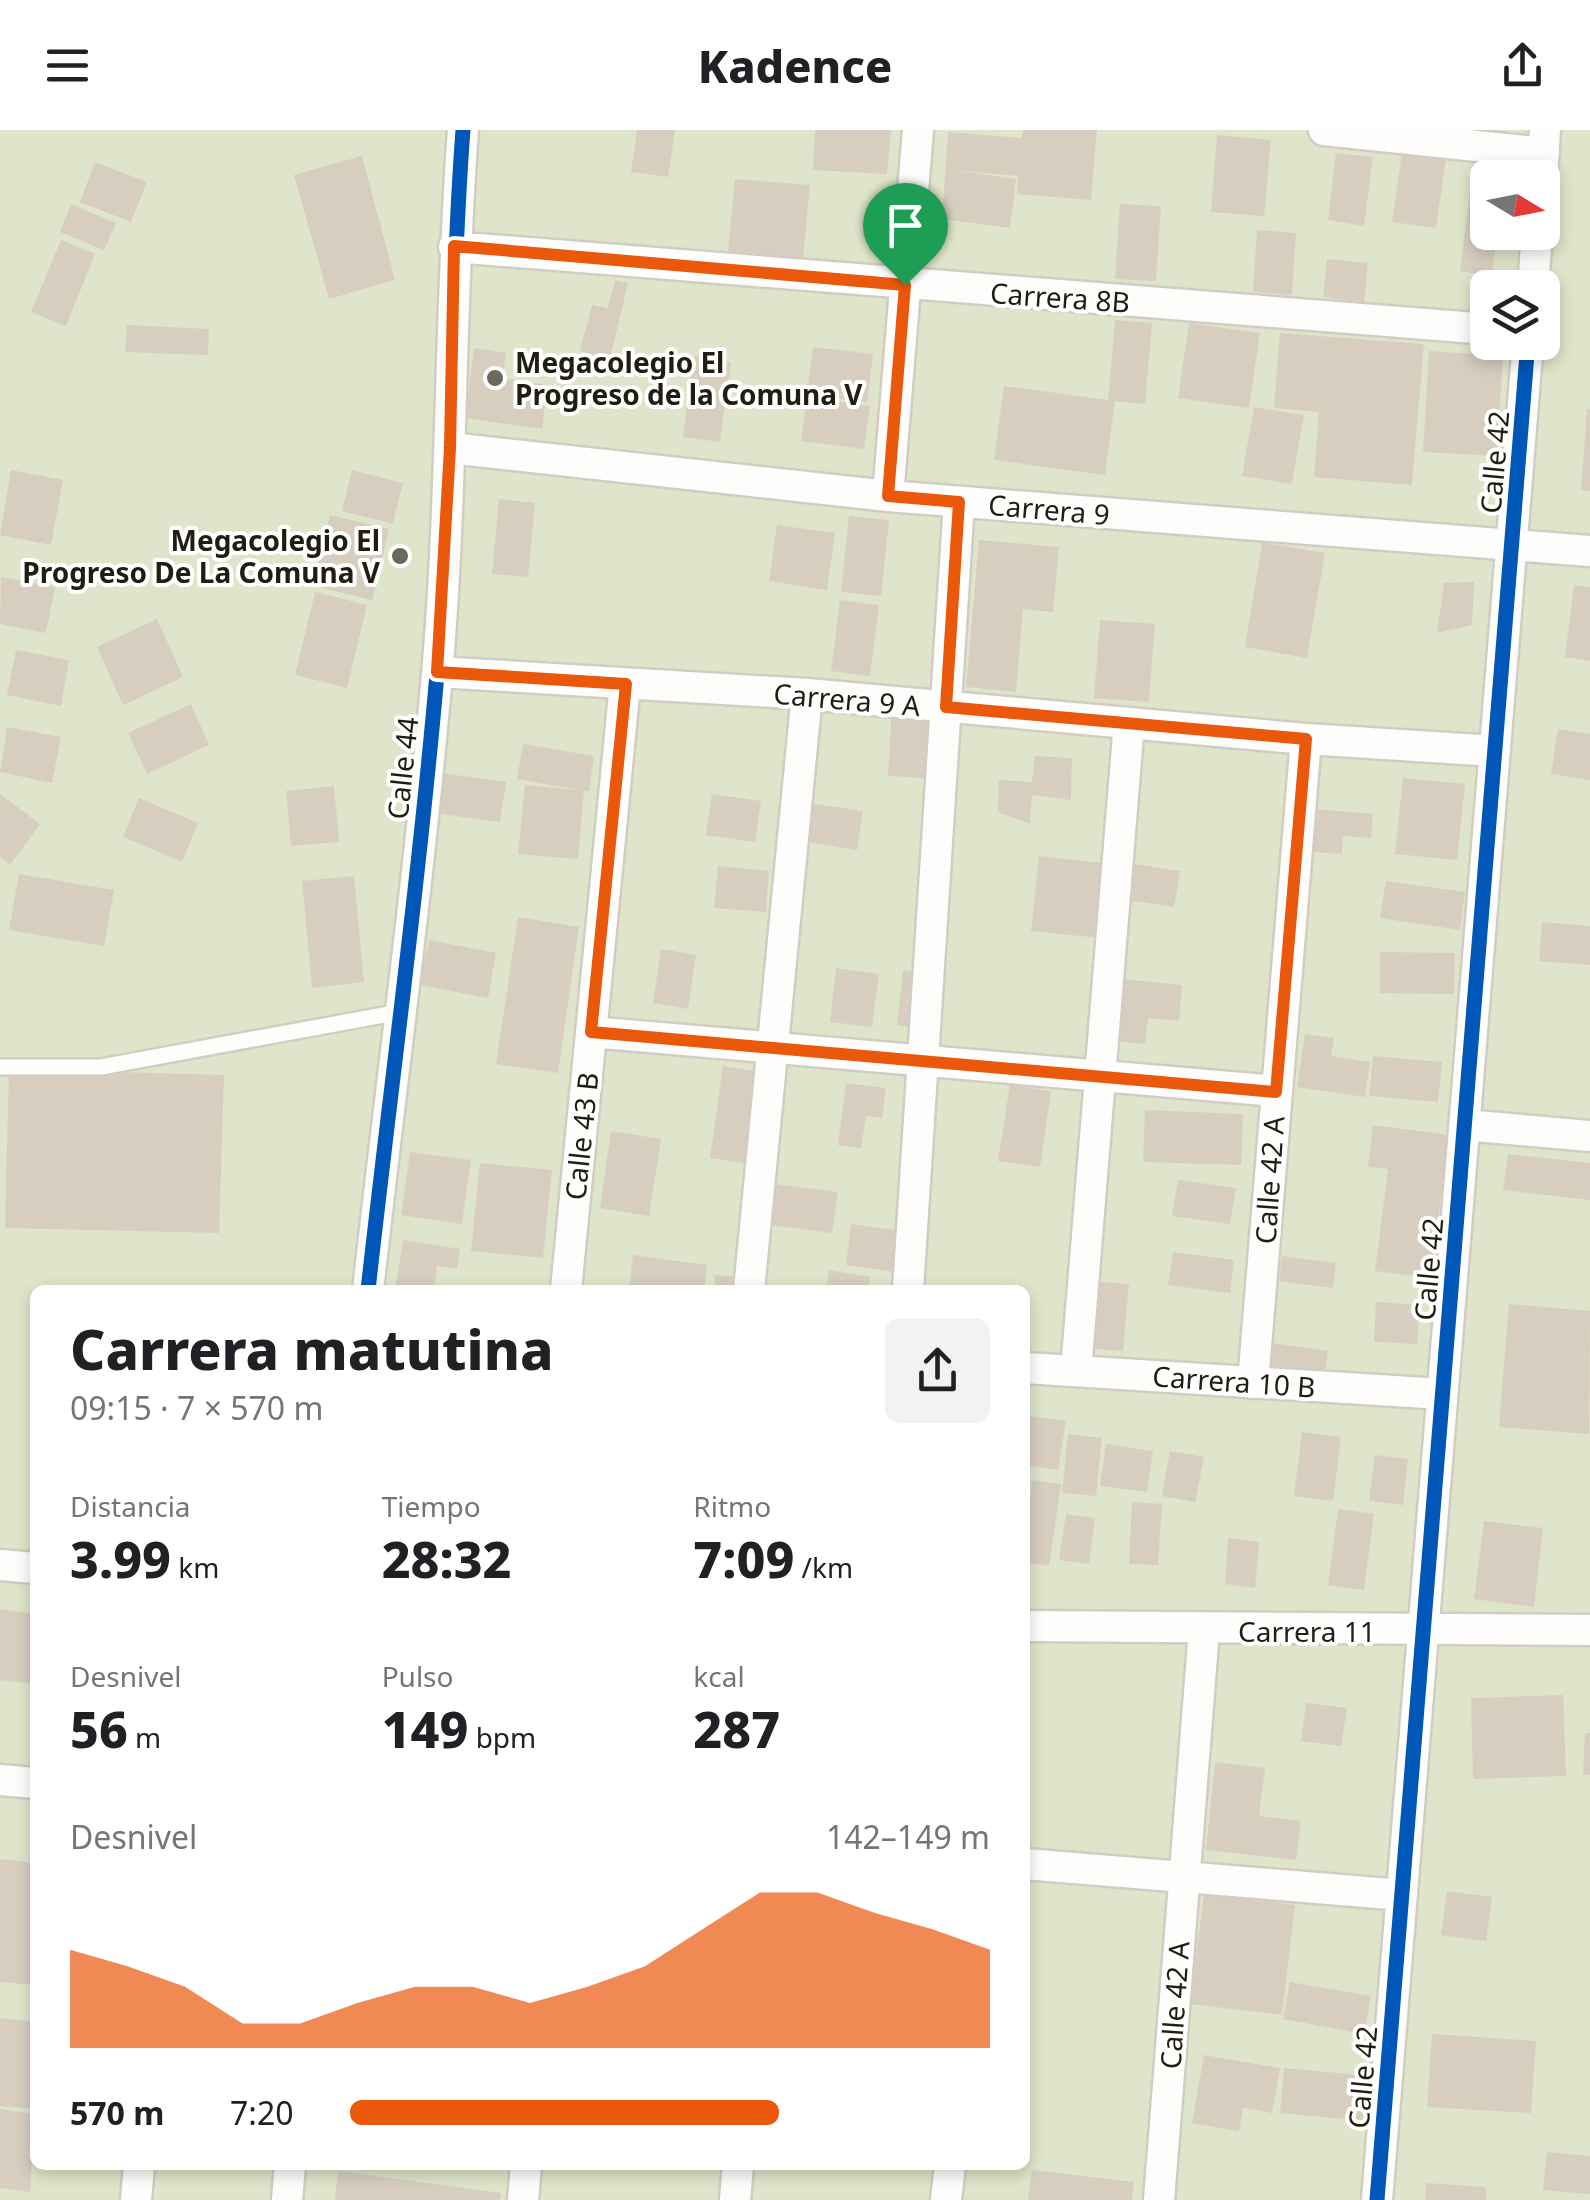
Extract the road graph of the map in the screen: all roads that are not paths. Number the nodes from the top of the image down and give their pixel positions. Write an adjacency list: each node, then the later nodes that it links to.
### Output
1 (463, 130): 5 (street, Calle 44)
2 (918, 130): 6 (street)
3 (1324, 130): 4 (street)
4 (1544, 154)
5 (454, 246): 6 (street, Carrera 8B); 9 (street, Calle 44)
6 (905, 285): 7 (street, Carrera 8B); 10 (street)
7 (1470, 329)
8 (1527, 360): 12 (street, Calle 42)
9 (450, 448): 10 (street, Carrera 9); 14 (street, Calle 44)
10 (888, 496): 11 (street, Carrera 9)
11 (959, 502): 12 (street, Carrera 9); 17 (street)
12 (1512, 547): 13 (street, Carrera 9); 20 (street, Calle 42)
13 (1590, 550)
14 (437, 672): 15 (street, Carrera 9 A); 21 (street, Calle 44)
15 (626, 684): 16 (street, Carrera 9 A); 22 (street, Calle 43 B)
16 (807, 694): 17 (street, Carrera 9 A); 23 (street)
17 (946, 707): 18 (street, Carrera 9 A); 24 (street)
18 (1129, 723): 19 (street, Carrera 9 A); 26 (street)
19 (1306, 739): 20 (street, Carrera 9 A); 27 (street, Calle 42 A)
20 (1495, 750): 28 (street, Calle 42)
21 (400, 1012): 25 (lane); 30 (street, Calle 44)
22 (591, 1032): 23 (street); 31 (street, Calle 43 B)
23 (774, 1048): 24 (street); 32 (street)
24 (923, 1061): 26 (street); 33 (street)
25 (0, 1067)
26 (1100, 1076): 27 (street); 35 (street)
27 (1276, 1092): 36 (street, Calle 42 A)
28 (1464, 1124): 29 (street); 37 (street, Calle 42)
29 (1590, 1136)
30 (369, 1285)
31 (566, 1285)
32 (750, 1285)
33 (908, 1285)
34 (1030, 1368): 35 (street, Carrera 10 B)
35 (1076, 1371): 36 (street, Carrera 10 B)
36 (1254, 1383): 37 (street, Carrera 10 B)
37 (1442, 1394): 43 (street, Calle 42)
38 (0, 1565): 39 (street)
39 (30, 1568)
40 (1030, 1626): 41 (street, Carrera 11)
41 (1204, 1630): 43 (street, Carrera 11); 47 (street, Calle 42 A)
42 (1590, 1630): 43 (street, Carrera 11)
43 (1424, 1631): 48 (street, Calle 42)
44 (0, 1780): 45 (street)
45 (30, 1783)
46 (1030, 1864): 47 (street)
47 (1183, 1877): 48 (street); 59 (street, Calle 42 A)
48 (1402, 1895): 60 (street, Calle 42)
49 (139, 2170): 54 (street)
50 (290, 2170): 55 (street)
51 (526, 2170): 56 (street)
52 (737, 2170): 57 (street)
53 (949, 2170): 58 (street)
54 (136, 2200)
55 (287, 2200)
56 (523, 2200)
57 (734, 2200)
58 (946, 2200)
59 (1159, 2200)
60 (1377, 2200)

